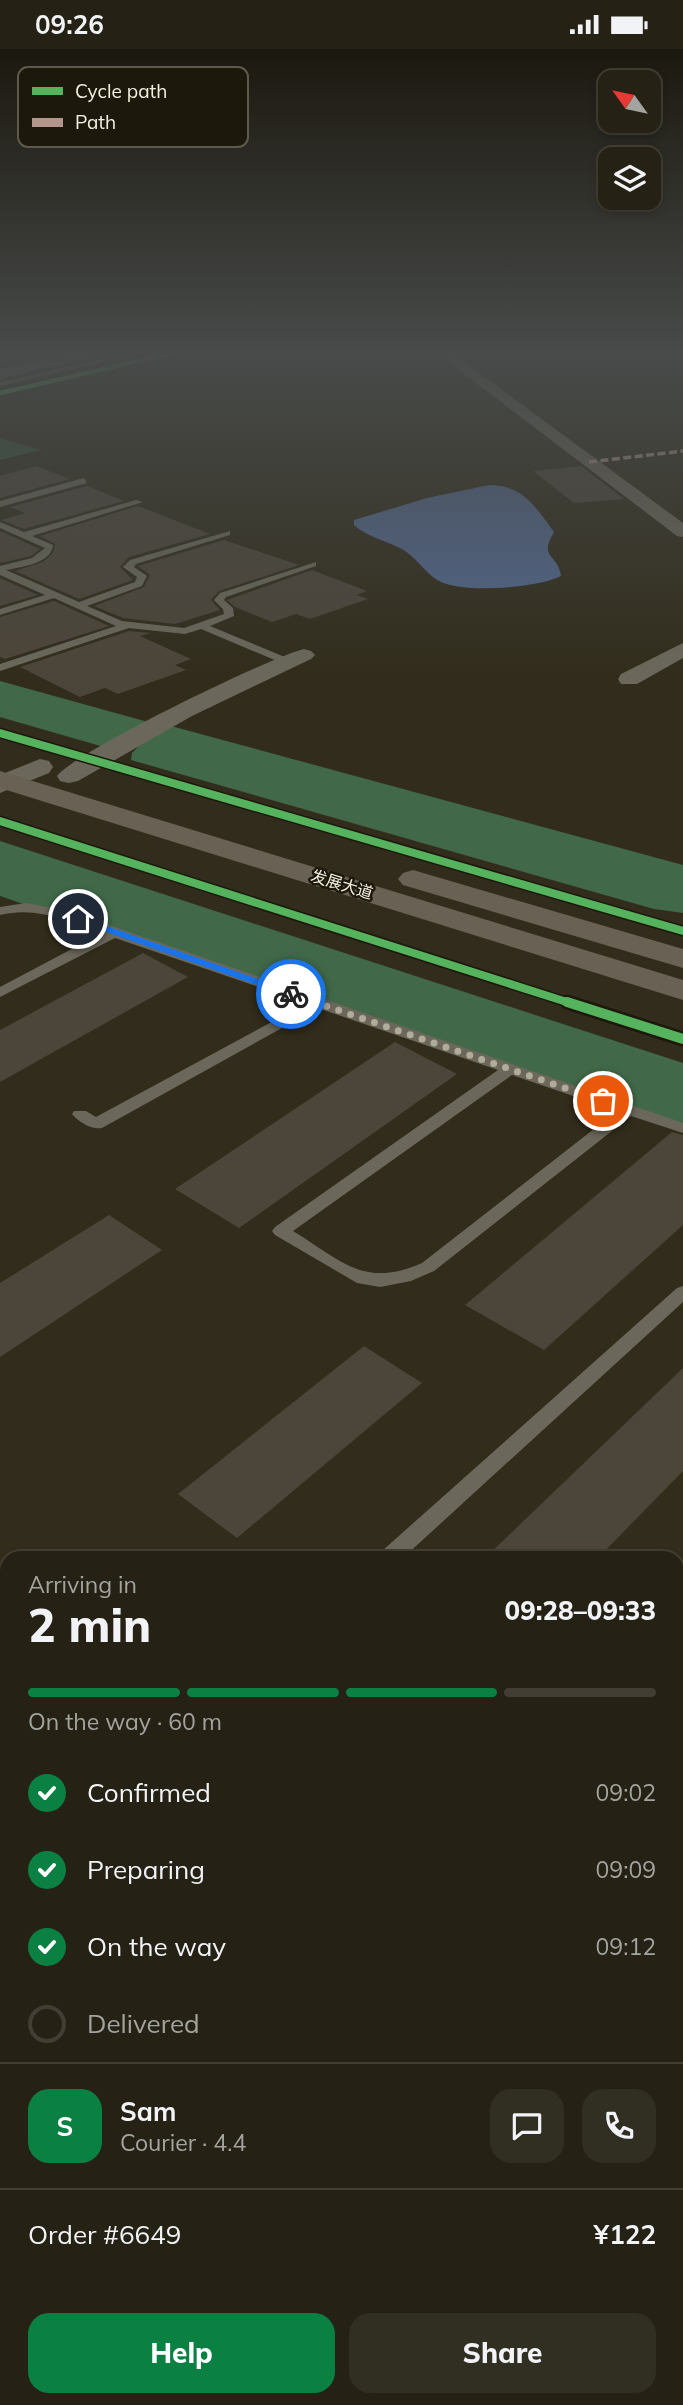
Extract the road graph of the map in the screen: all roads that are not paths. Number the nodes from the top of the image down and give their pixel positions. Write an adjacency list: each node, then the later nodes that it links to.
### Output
1 (588, 461): 6 (street)
2 (84, 481): 4 (lane)
3 (139, 502): 8 (lane)
4 (0, 504)
5 (0, 525): 8 (lane)
6 (683, 532)
7 (227, 533): 12 (lane)
8 (24, 535): 10 (lane)
9 (313, 564): 14 (lane)
10 (0, 570): 11 (lane)
11 (54, 595): 12 (lane); 13 (lane)
12 (78, 606): 15 (lane)
13 (0, 612)
14 (219, 621): 16 (lane); 18 (lane)
15 (128, 625): 16 (lane); 19 (lane)
16 (202, 627): 18 (lane)
17 (683, 649): 20 (street)
18 (296, 659): 22 (street)
19 (0, 668)
20 (629, 679)
21 (2, 775): 22 (main road, 发展大道); 26 (main road, 发展大道)
22 (69, 776): 25 (main road, 发展大道)
23 (0, 911): 24 (lane)
24 (114, 933): 27 (lane); 28 (lane)
25 (683, 960)
26 (683, 990)
27 (0, 993)
28 (309, 1000): 29 (lane); 31 (lane)
29 (509, 1069): 30 (lane); 30 (lane)
30 (628, 1110): 32 (lane)
31 (80, 1114)
32 (683, 1128)
33 (683, 1293): 34 (lane)
34 (397, 1551)

